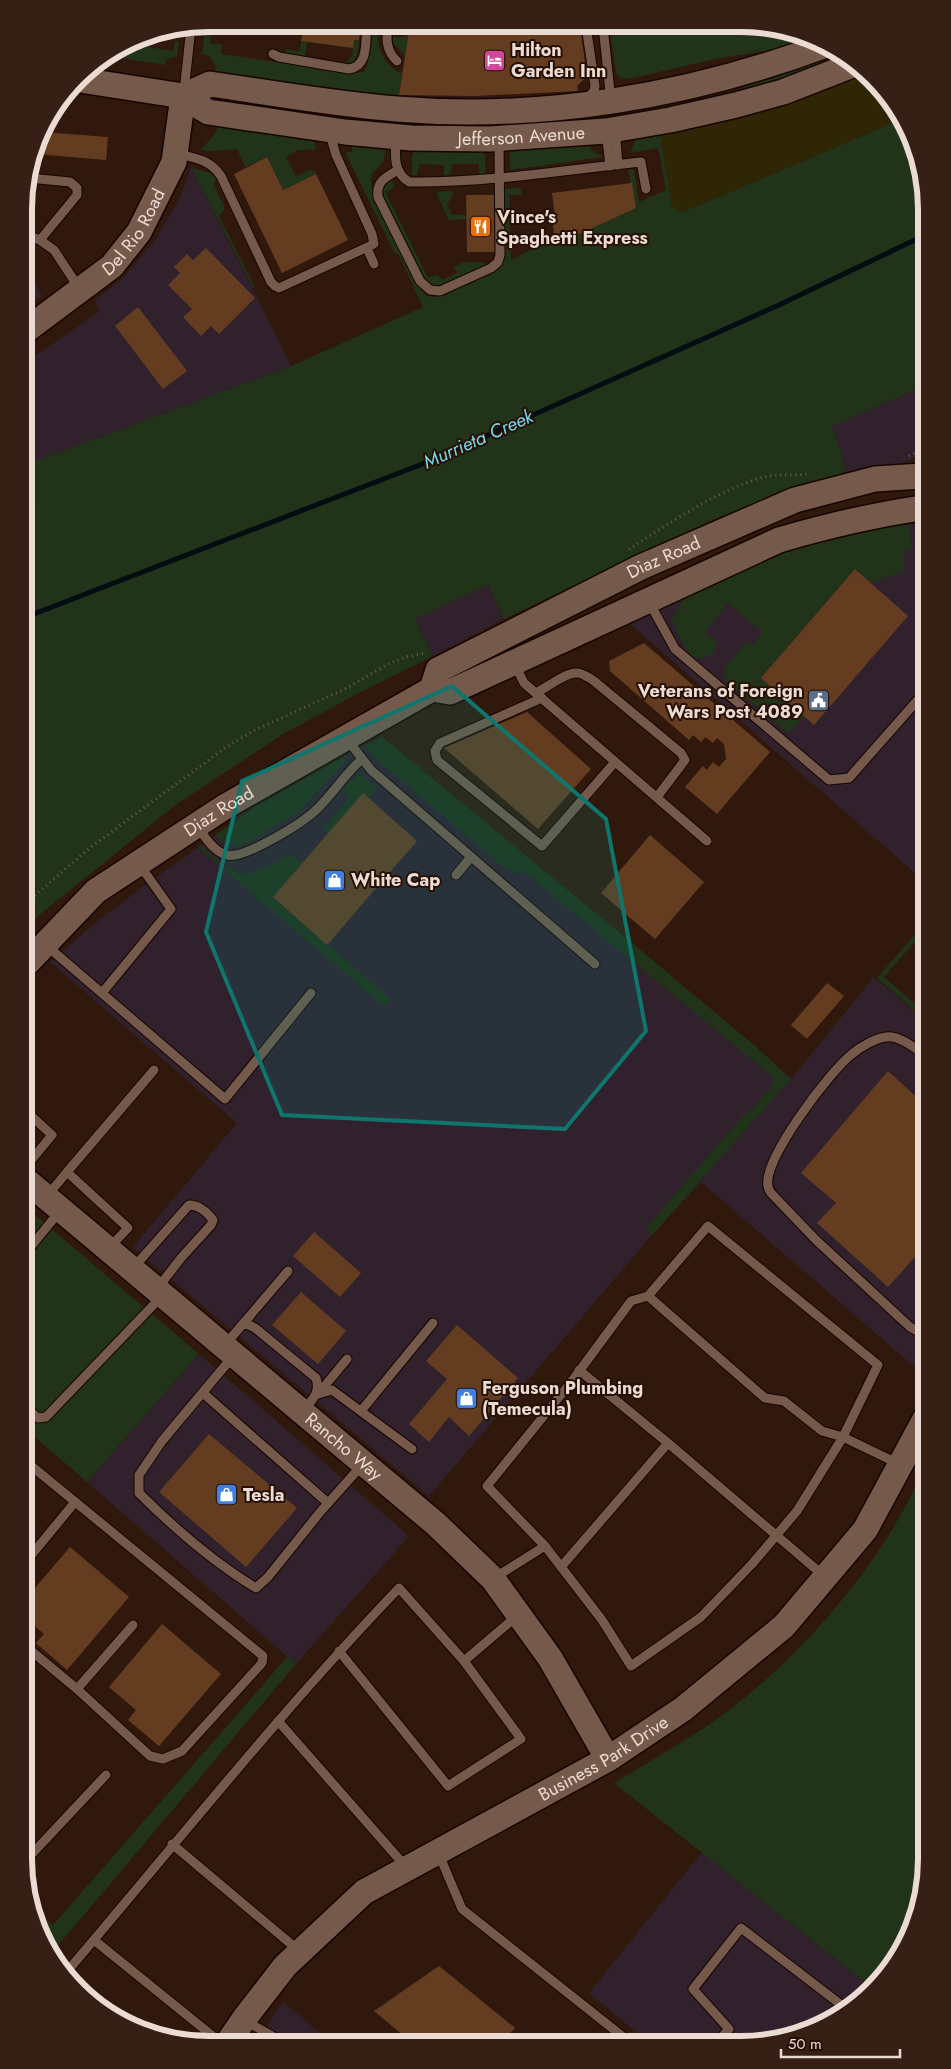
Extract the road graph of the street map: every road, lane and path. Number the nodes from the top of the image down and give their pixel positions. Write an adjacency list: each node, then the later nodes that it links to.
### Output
1 (587, 32): 14 (lane)
2 (604, 32): 13 (lane)
3 (366, 33): 7 (lane)
4 (387, 33): 8 (lane)
5 (190, 34): 12 (lane)
6 (815, 49): 9 (main road, Jefferson Avenue)
7 (273, 54)
8 (397, 61)
9 (764, 67): 13 (main road, Jefferson Avenue); 17 (main road)
10 (847, 67): 15 (main road, Jefferson Avenue)
11 (87, 81): 12 (main road, Jefferson Avenue)
12 (183, 96): 14 (main road, Jefferson Avenue); 16 (main road, Jefferson Avenue); 20 (main road, Del Rio Road)
13 (611, 101): 14 (main road, Jefferson Avenue); 19 (main road)
14 (581, 105)
15 (636, 126): 17 (main road, Jefferson Avenue); 21 (lane)
16 (328, 130): 18 (main road, Jefferson Avenue); 28 (lane)
17 (606, 131): 19 (main road, Jefferson Avenue); 21 (lane)
18 (396, 137): 19 (main road, Jefferson Avenue); 22 (lane)
19 (491, 139): 24 (lane)
20 (175, 154): 28 (lane); 30 (main road, Del Rio Road)
21 (614, 165): 24 (lane); 25 (lane)
22 (398, 170): 24 (lane); 24 (lane)
23 (35, 179): 27 (lane)
24 (500, 179)
25 (646, 189)
26 (32, 237): 27 (lane)
27 (40, 240): 30 (lane)
28 (367, 248): 29 (lane)
29 (374, 264)
30 (81, 290): 31 (main road, Del Rio Road)
31 (32, 326)
32 (918, 467): 34 (main road)
33 (918, 476): 34 (main road, Diaz Road)
34 (875, 479): 38 (main road, Diaz Road)
35 (918, 509): 36 (main road, Diaz Road)
36 (648, 600): 37 (main road, Diaz Road); 40 (lane)
37 (514, 663): 38 (main road, Diaz Road); 39 (lane)
38 (432, 689): 41 (main road, Diaz Road)
39 (539, 696): 43 (lane); 43 (lane); 44 (lane)
40 (918, 700)
41 (346, 738): 42 (lane); 45 (main road, Diaz Road)
42 (362, 759): 45 (lane); 47 (lane)
43 (615, 762): 44 (lane)
44 (657, 797): 46 (lane)
45 (197, 826): 48 (main road, Diaz Road)
46 (707, 841)
47 (471, 857): 49 (lane); 52 (lane)
48 (139, 864): 50 (main road, Diaz Road); 53 (lane)
49 (456, 875)
50 (45, 944): 51 (main road, Diaz Road); 53 (lane)
51 (32, 958)
52 (595, 964)
53 (102, 993): 54 (lane)
54 (311, 993)
55 (918, 1050): 69 (lane)
56 (154, 1070): 59 (lane)
57 (32, 1117): 58 (lane)
58 (32, 1159)
59 (67, 1172): 60 (lane); 62 (lane)
60 (45, 1196): 61 (lane); 62 (main road, Rancho Way)
61 (32, 1237)
62 (108, 1249): 63 (main road, Rancho Way)
63 (132, 1269): 65 (main road, Rancho Way); 65 (lane)
64 (288, 1271): 68 (lane)
65 (160, 1292): 70 (main road, Rancho Way); 77 (lane)
66 (648, 1296): 72 (lane); 79 (lane); 79 (lane)
67 (433, 1323): 76 (lane)
68 (242, 1325): 70 (lane); 74 (lane)
69 (918, 1332)
70 (229, 1350): 73 (lane); 75 (main road, Rancho Way)
71 (347, 1359): 74 (lane)
72 (579, 1370): 80 (lane); 88 (lane)
73 (203, 1393): 86 (lane); 86 (lane)
74 (318, 1394): 75 (lane); 76 (lane)
75 (301, 1412): 82 (main road, Rancho Way)
76 (361, 1412): 81 (lane)
77 (32, 1413)
78 (918, 1431): 83 (main road, Business Park Drive)
79 (843, 1437): 83 (lane); 87 (lane)
80 (668, 1443): 87 (lane); 90 (lane)
81 (412, 1449)
82 (363, 1463): 86 (lane); 92 (main road, Rancho Way)
83 (899, 1464): 91 (main road, Business Park Drive)
84 (32, 1466): 85 (lane)
85 (76, 1502): 89 (lane); 98 (lane)
86 (328, 1503)
87 (777, 1534): 90 (lane); 91 (lane)
88 (545, 1546): 90 (lane); 92 (lane)
89 (32, 1554)
90 (561, 1567)
91 (825, 1577): 100 (main road, Business Park Drive)
92 (494, 1579): 93 (main road, Rancho Way)
93 (519, 1614): 97 (lane); 100 (main road, Rancho Way)
94 (133, 1625): 98 (lane)
95 (338, 1651): 97 (lane); 97 (lane); 99 (lane)
96 (32, 1652): 98 (lane)
97 (464, 1661)
98 (78, 1690)
99 (278, 1721): 102 (lane); 105 (lane)
100 (608, 1760): 103 (main road, Business Park Drive)
101 (106, 1775): 104 (lane)
102 (172, 1844): 106 (lane); 107 (lane)
103 (438, 1852): 105 (main road, Business Park Drive); 114 (lane)
104 (32, 1854)
105 (407, 1869): 107 (main road, Business Park Drive)
106 (94, 1940): 108 (lane); 111 (lane)
107 (300, 1952): 110 (main road, Business Park Drive)
108 (70, 1968)
109 (842, 2005): 115 (lane)
110 (244, 2019): 112 (main road, Business Park Drive); 113 (lane)
111 (213, 2036)
112 (234, 2036)
113 (273, 2036)
114 (622, 2036)
115 (722, 2036)

